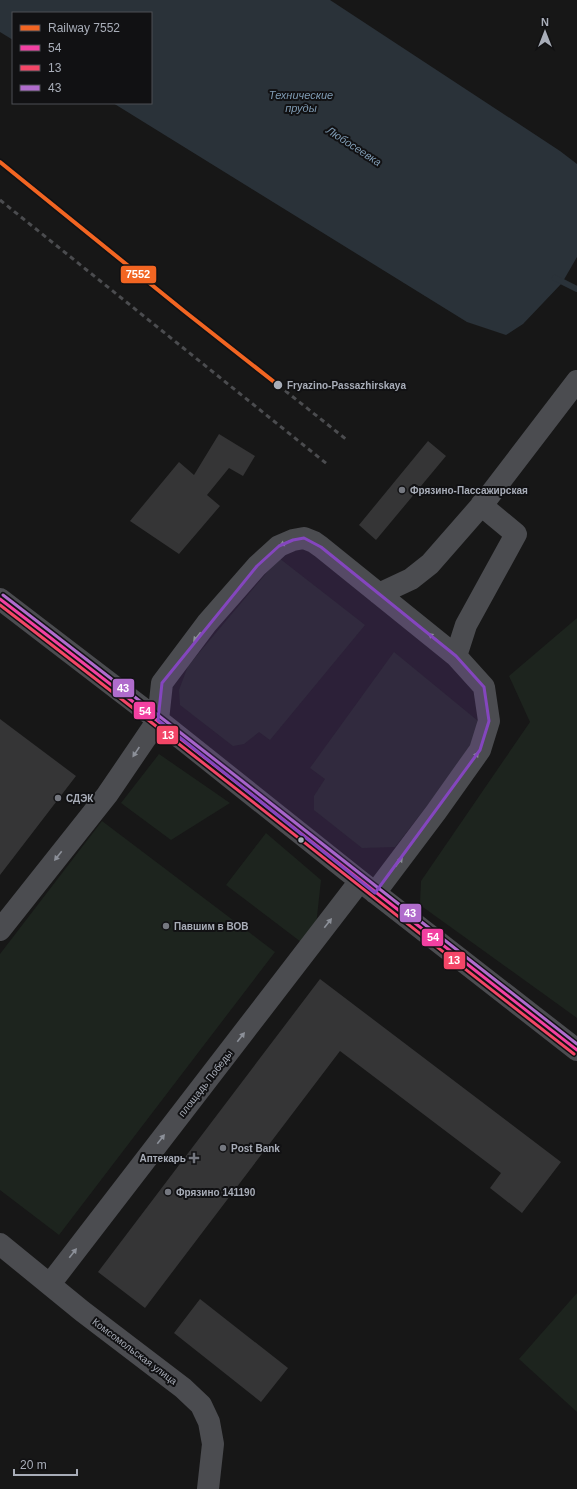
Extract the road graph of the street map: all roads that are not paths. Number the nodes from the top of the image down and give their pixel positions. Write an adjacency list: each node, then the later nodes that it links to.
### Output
1 (577, 381): 2 (street)
2 (481, 505): 3 (street); 5 (street)
3 (379, 594): 5 (street, площадь Победы, one-way to 3); 6 (street, площадь Победы, one-way to 6)
4 (0, 599): 6 (street)
5 (456, 656): 7 (street, площадь Победы, one-way to 5)
6 (158, 720): 7 (street); 8 (street, one-way to 8)
7 (368, 887): 9 (street); 11 (street, площадь Победы, one-way to 7)
8 (0, 930)
9 (577, 1050)
10 (0, 1244): 11 (street, Комсомольская улица)
11 (50, 1284): 12 (street, Комсомольская улица)
12 (208, 1489)

